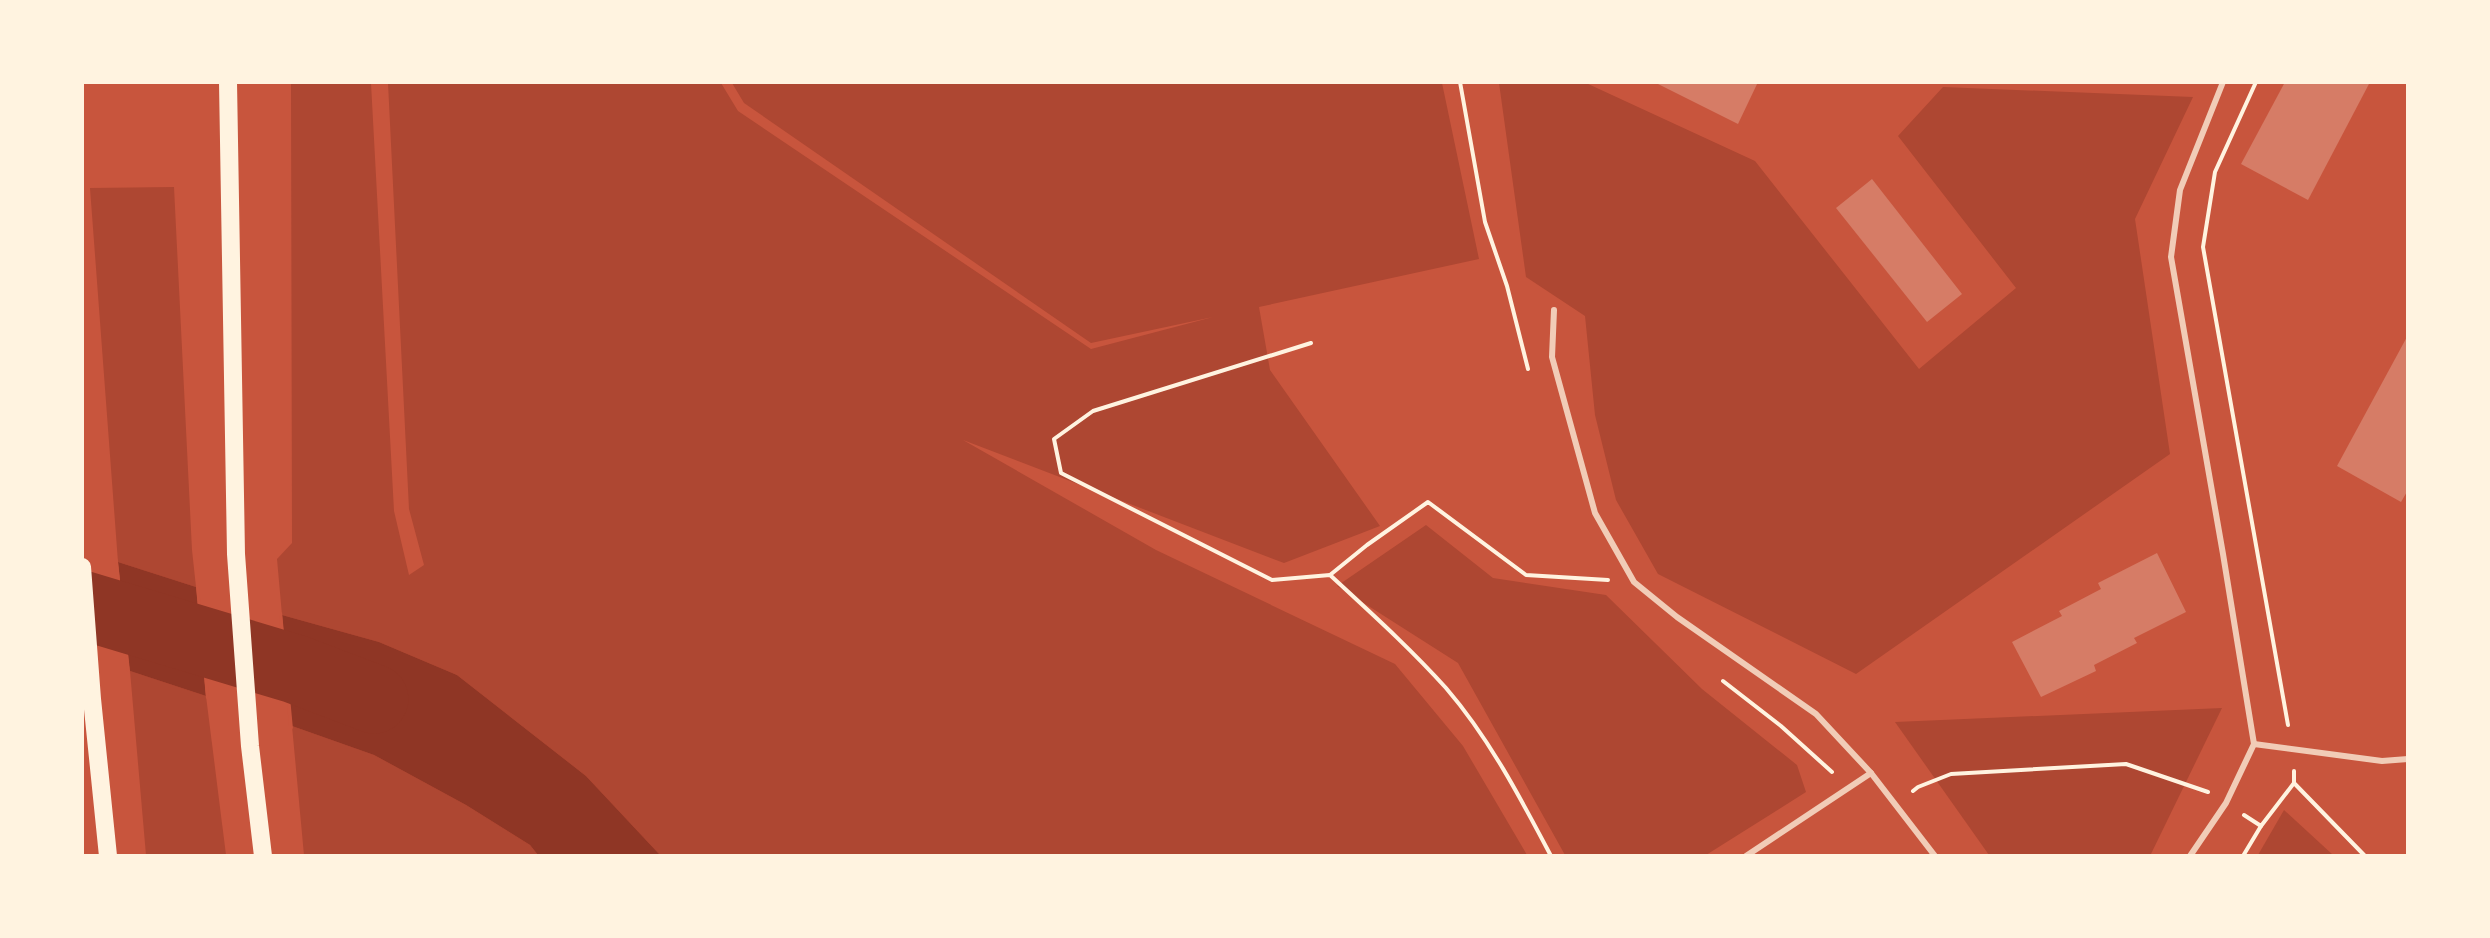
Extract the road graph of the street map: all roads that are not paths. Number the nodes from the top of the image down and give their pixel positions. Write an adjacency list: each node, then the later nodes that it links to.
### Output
1 (228, 82): 9 (highway)
2 (2223, 82): 5 (street)
3 (1554, 310): 7 (street)
4 (82, 567): 8 (highway)
5 (2254, 744): 6 (street); 12 (street)
6 (2408, 759)
7 (1871, 772): 10 (street); 11 (street)
8 (108, 855)
9 (262, 855)
10 (1746, 855)
11 (1935, 855)
12 (2190, 855)

